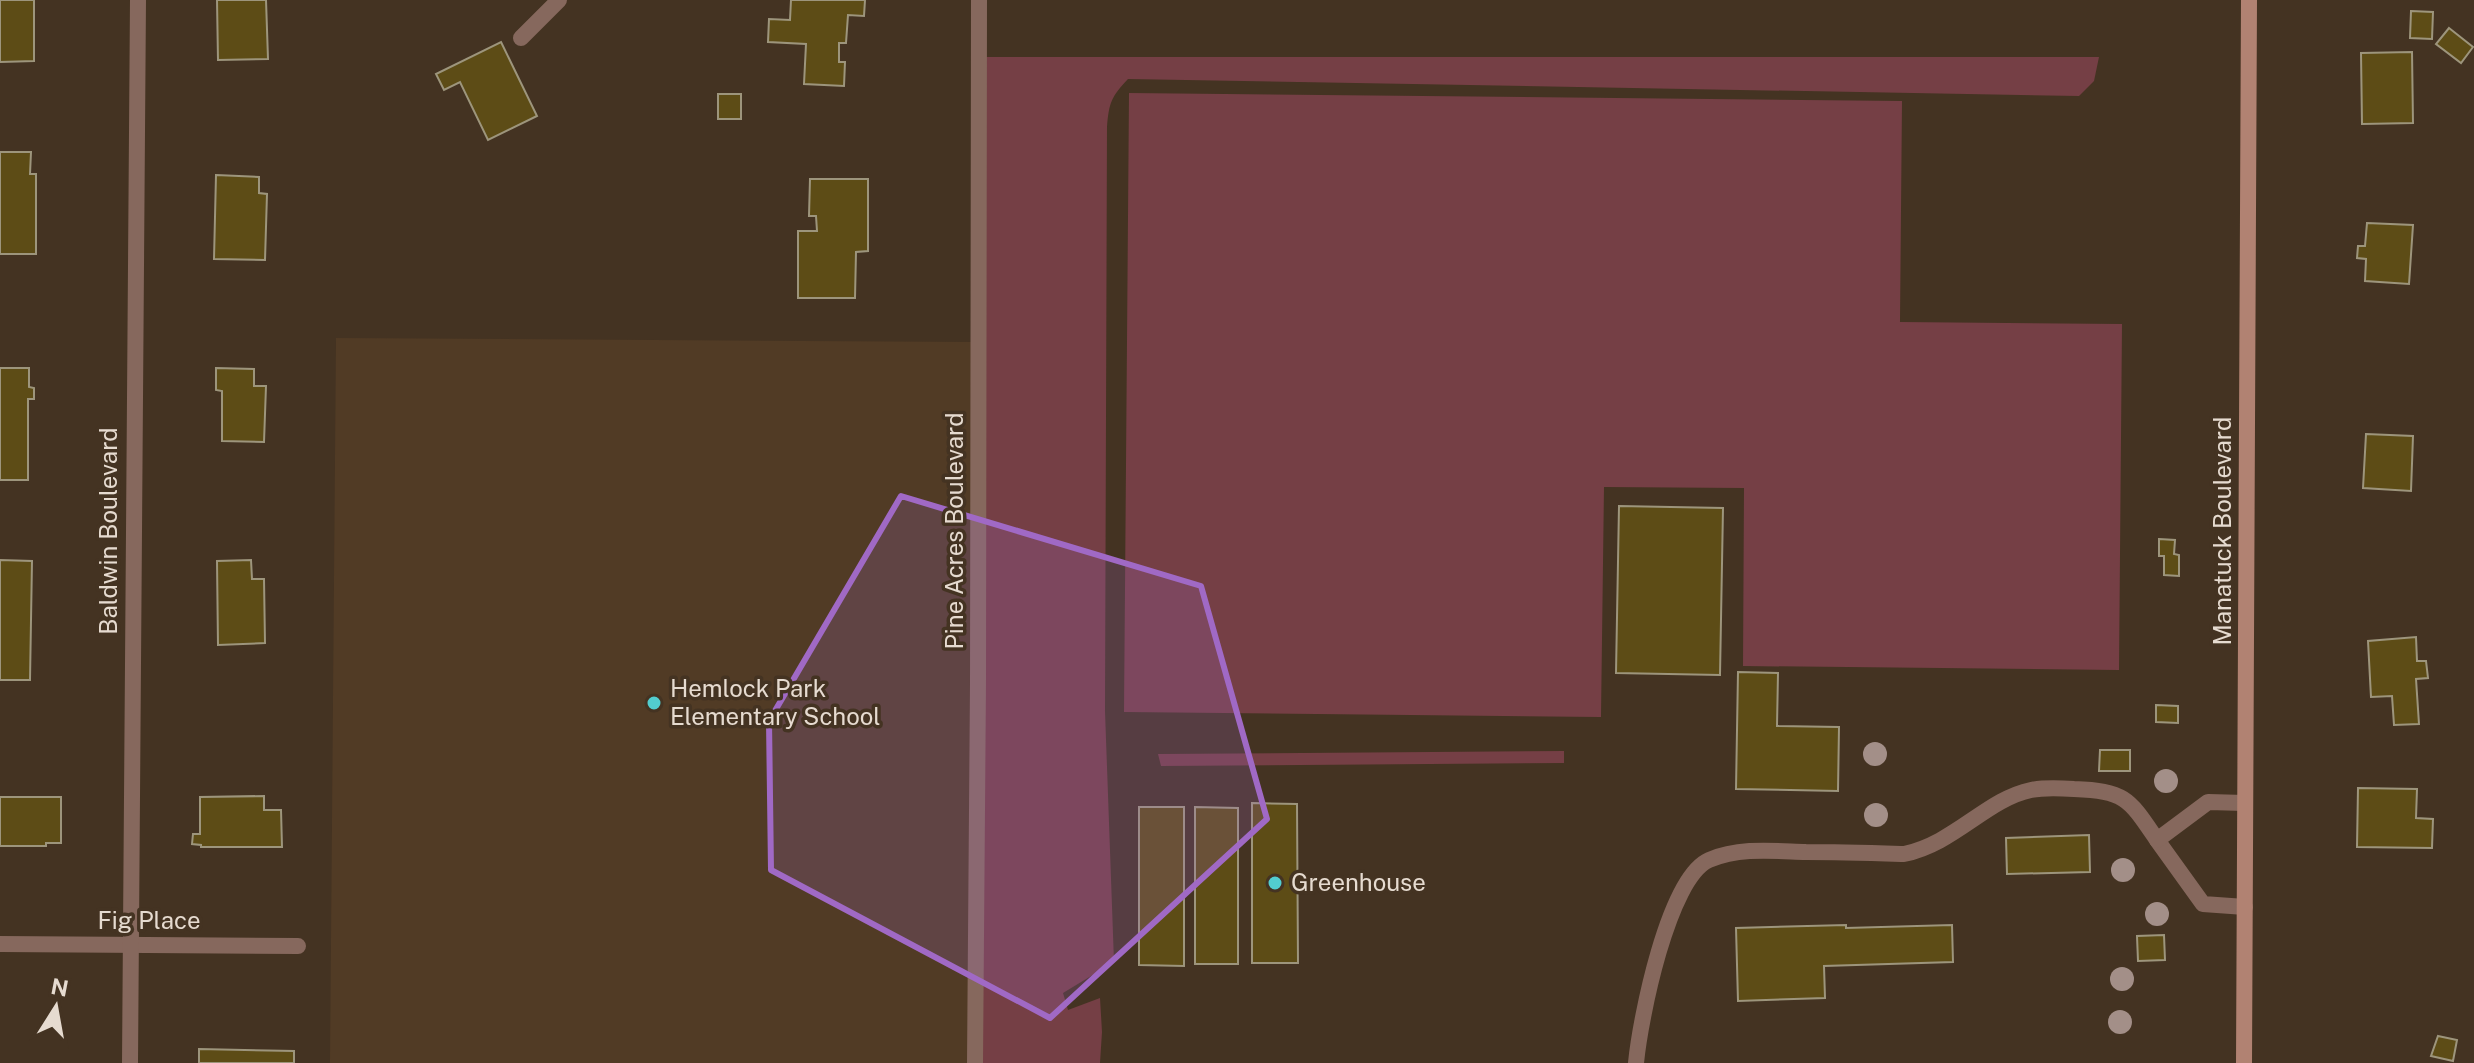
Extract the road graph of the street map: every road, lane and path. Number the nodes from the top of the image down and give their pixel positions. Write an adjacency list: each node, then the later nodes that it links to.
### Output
1 (138, 0): 10 (street, Baldwin Boulevard)
2 (559, 0): 5 (street)
3 (979, 0): 13 (street, Pine Acres Boulevard)
4 (2249, 0): 6 (street, Manatuck Boulevard)
5 (521, 38)
6 (2245, 803): 7 (street); 8 (street, Manatuck Boulevard)
7 (2157, 840): 8 (street); 14 (street)
8 (2245, 907): 15 (street, Manatuck Boulevard)
9 (0, 944): 10 (street, Fig Place)
10 (132, 946): 11 (street, Fig Place); 12 (street, Baldwin Boulevard)
11 (298, 946)
12 (130, 1063)
13 (975, 1063)
14 (1636, 1063)
15 (2244, 1063)

